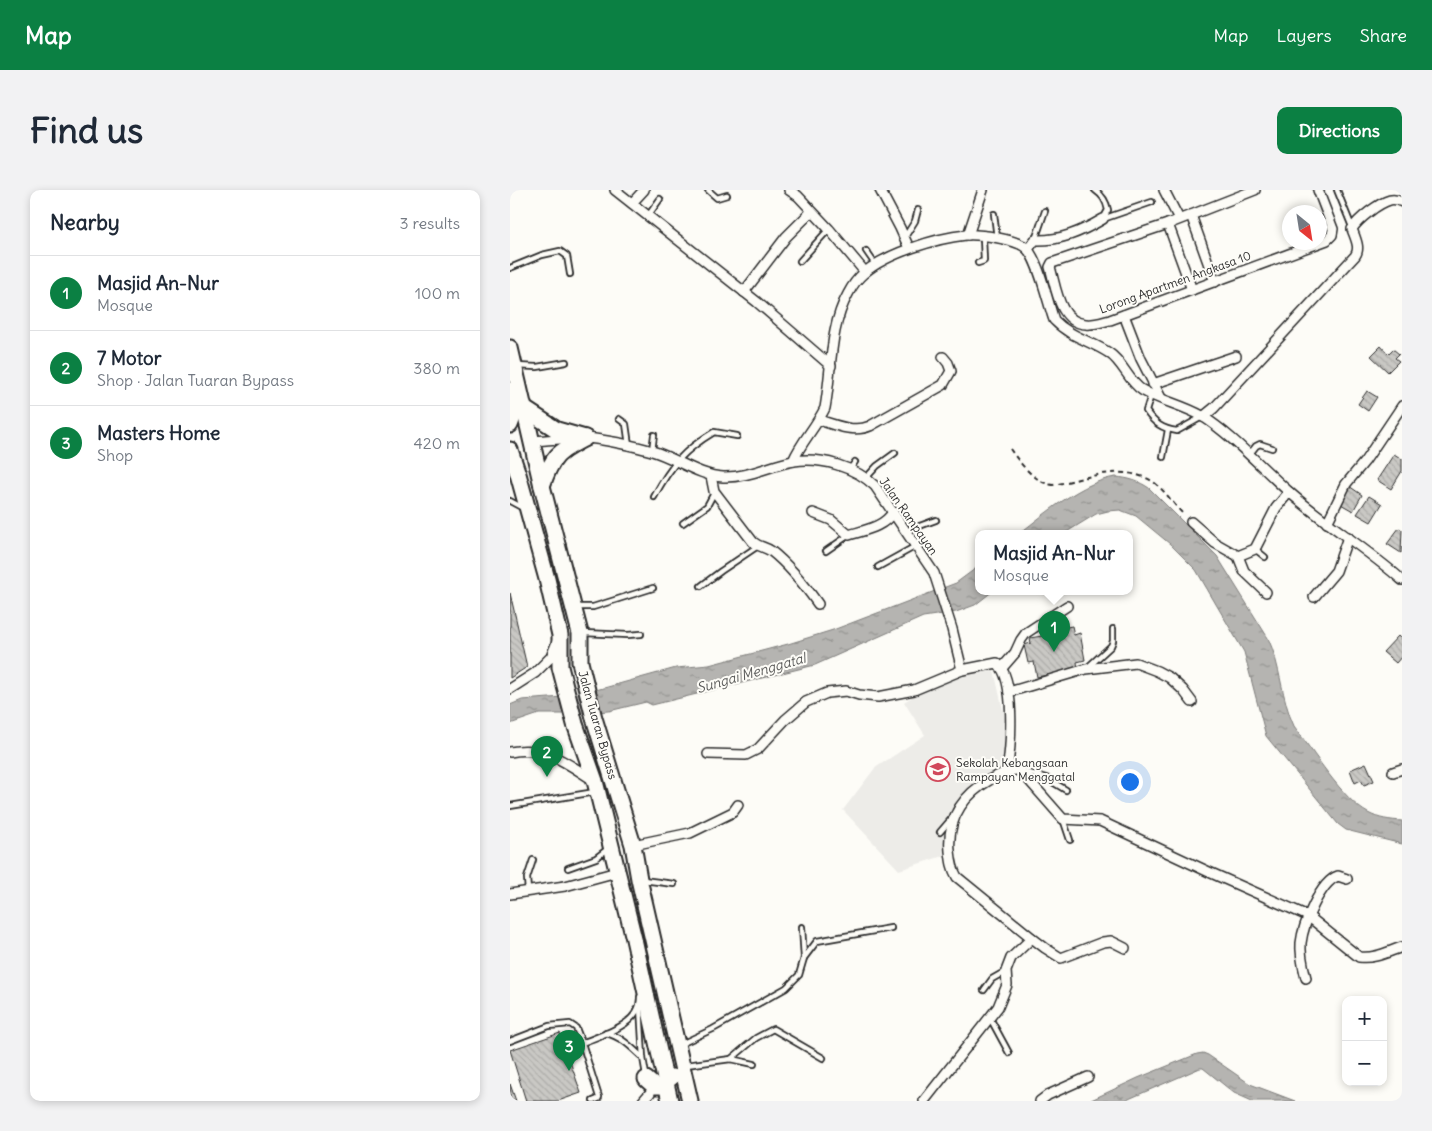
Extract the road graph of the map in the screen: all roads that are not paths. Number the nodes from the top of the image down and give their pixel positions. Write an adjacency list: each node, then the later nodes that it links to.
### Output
1 (614, 190): 16 (street)
2 (644, 190): 16 (street)
3 (708, 190): 12 (lane)
4 (789, 190): 18 (street)
5 (880, 190): 29 (street)
6 (983, 190): 28 (street)
7 (1094, 190): 23 (lane)
8 (1164, 190): 24 (street)
9 (1256, 190): 21 (street, Lorong Apartmen Angkasa 10)
10 (1318, 190): 42 (street, Lorong Apartmen Angkasa 10)
11 (1337, 190): 27 (lane)
12 (727, 195)
13 (660, 199): 22 (lane)
14 (1152, 202): 23 (lane)
15 (1402, 202): 27 (street)
16 (632, 203): 22 (street)
17 (918, 210): 29 (lane)
18 (811, 212): 26 (street); 44 (street)
19 (1045, 212): 32 (lane)
20 (994, 214): 31 (lane)
21 (1191, 215): 24 (street, Lorong Apartmen Angkasa 10); 42 (street)
22 (648, 216): 44 (street)
23 (1103, 219): 32 (street)
24 (1179, 219): 25 (street, Lorong Apartmen Angkasa 10)
25 (1168, 224): 43 (street); 45 (street, Lorong Apartmen Angkasa 10)
26 (829, 228): 36 (lane); 40 (street)
27 (1352, 229): 58 (street)
28 (968, 235): 30 (street); 33 (street)
29 (905, 237): 33 (street)
30 (983, 237): 31 (street); 37 (lane)
31 (997, 238): 34 (street)
32 (1034, 240): 34 (street)
33 (909, 248): 38 (street)
34 (1028, 249): 54 (street)
35 (866, 251): 38 (lane)
36 (800, 261)
37 (978, 263)
38 (875, 266): 40 (street)
39 (510, 268): 41 (lane)
40 (865, 272): 51 (street)
41 (570, 274)
42 (1215, 282): 43 (street, Lorong Apartmen Angkasa 10)
43 (1192, 290): 45 (street, Lorong Apartmen Angkasa 10)
44 (744, 292): 51 (street)
45 (1124, 315): 52 (street)
46 (510, 348): 50 (highway, Jalan Tuaran Bypass)
47 (1236, 356): 52 (street)
48 (943, 357): 60 (street)
49 (566, 362): 50 (lane)
50 (515, 366): 57 (highway, Jalan Tuaran Bypass)
51 (831, 366): 60 (street)
52 (1154, 384): 55 (street)
53 (510, 389): 61 (highway)
54 (1152, 394): 55 (street); 62 (lane)
55 (1161, 398): 58 (street)
56 (1402, 406): 89 (street)
57 (525, 409): 65 (highway); 66 (highway, Jalan Tuaran Bypass)
58 (1203, 417): 62 (lane); 72 (street)
59 (619, 419): 67 (lane)
60 (819, 420): 75 (street)
61 (510, 425)
62 (1168, 430): 73 (lane)
63 (654, 435): 70 (lane)
64 (737, 436): 74 (lane)
65 (585, 438): 66 (street, Jalan Rampayan); 67 (street, Jalan Rampayan); 79 (highway)
66 (532, 441): 79 (highway, Jalan Tuaran Bypass)
67 (630, 446): 70 (street, Jalan Rampayan)
68 (1272, 448): 72 (lane)
69 (510, 450): 76 (highway, Jalan Tuaran Bypass)
70 (652, 451): 74 (street, Jalan Rampayan)
71 (896, 454): 78 (lane)
72 (1249, 455): 81 (street)
73 (1163, 457)
74 (678, 461): 77 (street, Jalan Rampayan); 82 (lane)
75 (793, 462): 77 (street, Jalan Rampayan); 78 (street, Jalan Rampayan)
76 (514, 470): 84 (highway, Jalan Tuaran Bypass)
77 (711, 476): 80 (street)
78 (866, 478): 85 (street, Jalan Rampayan)
79 (542, 486): 108 (highway, Jalan Tuaran Bypass)
80 (714, 491): 90 (lane); 94 (street)
81 (1289, 492): 89 (street); 96 (street)
82 (654, 497)
83 (510, 501): 84 (lane)
84 (528, 511): 112 (highway, Jalan Tuaran Bypass)
85 (893, 512): 91 (street, Jalan Rampayan); 92 (street)
86 (813, 513): 92 (street)
87 (936, 520): 91 (lane)
88 (1191, 522): 98 (street)
89 (1327, 522): 93 (street)
90 (683, 523)
91 (906, 531): 95 (street, Jalan Rampayan)
92 (849, 535): 97 (lane)
93 (1348, 537): 101 (street); 105 (street)
94 (758, 546): 102 (lane); 106 (street)
95 (916, 546): 100 (lane); 115 (street, Jalan Rampayan)
96 (1255, 549): 98 (street); 99 (lane)
97 (826, 551)
98 (1238, 556): 104 (street)
99 (1265, 557)
100 (878, 567)
101 (1402, 580)
102 (701, 586)
103 (653, 588): 108 (lane)
104 (1266, 592)
105 (1314, 597)
106 (818, 604)
107 (1067, 606): 113 (street)
108 (574, 608): 110 (highway, Jalan Tuaran Bypass)
109 (1113, 629): 114 (lane)
110 (580, 633): 111 (lane); 133 (highway, Jalan Tuaran Bypass)
111 (642, 634)
112 (560, 635): 116 (street); 125 (highway, Jalan Tuaran Bypass)
113 (1002, 668): 115 (street); 117 (street)
114 (1086, 669): 117 (street); 118 (street)
115 (962, 670): 120 (street)
116 (510, 689)
117 (1008, 692): 123 (street)
118 (1192, 702)
119 (510, 752): 125 (street)
120 (708, 754)
121 (1402, 769): 124 (street)
122 (1020, 770): 123 (street); 126 (lane); 130 (street)
123 (1007, 771): 129 (street)
124 (1393, 772)
125 (596, 786): 128 (lane); 134 (highway, Jalan Tuaran Bypass)
126 (1066, 790)
127 (738, 805): 133 (street)
128 (510, 806)
129 (953, 817): 131 (lane); 146 (street)
130 (1063, 819): 132 (lane); 143 (street)
131 (940, 832)
132 (1070, 840)
133 (633, 845): 138 (highway, Jalan Tuaran Bypass)
134 (611, 847): 136 (lane); 137 (highway, Jalan Tuaran Bypass)
135 (533, 860): 141 (lane)
136 (568, 868)
137 (617, 872): 141 (street); 150 (highway, Jalan Tuaran Bypass)
138 (639, 879): 140 (lane); 160 (highway, Jalan Tuaran Bypass)
139 (1348, 879): 143 (street)
140 (674, 884)
141 (529, 892): 142 (street)
142 (510, 894)
143 (1308, 916): 147 (street); 152 (street)
144 (802, 927): 149 (lane)
145 (891, 928): 149 (lane)
146 (1032, 938): 148 (street); 151 (street)
147 (1402, 947)
148 (1125, 948)
149 (804, 958): 160 (lane)
150 (640, 968): 154 (lane); 166 (highway, Jalan Tuaran Bypass)
151 (1006, 971): 153 (lane); 155 (street)
152 (1306, 978)
153 (984, 990)
154 (640, 1005): 156 (lane); 161 (lane)
155 (989, 1017): 159 (lane); 172 (street)
156 (605, 1033): 158 (lane); 161 (lane)
157 (510, 1041): 158 (lane)
158 (582, 1043): 168 (lane)
159 (1010, 1053)
160 (679, 1055): 163 (lane); 166 (highway); 171 (highway, Jalan Tuaran Bypass)
161 (643, 1058): 167 (lane)
162 (822, 1058): 163 (lane)
163 (731, 1059): 164 (lane)
164 (754, 1064)
165 (1088, 1077): 173 (street)
166 (666, 1083): 167 (highway); 170 (highway, Jalan Tuaran Bypass)
167 (649, 1091): 169 (street)
168 (593, 1101)
169 (643, 1101)
170 (670, 1101)
171 (690, 1101)
172 (924, 1101)
173 (1040, 1101)

